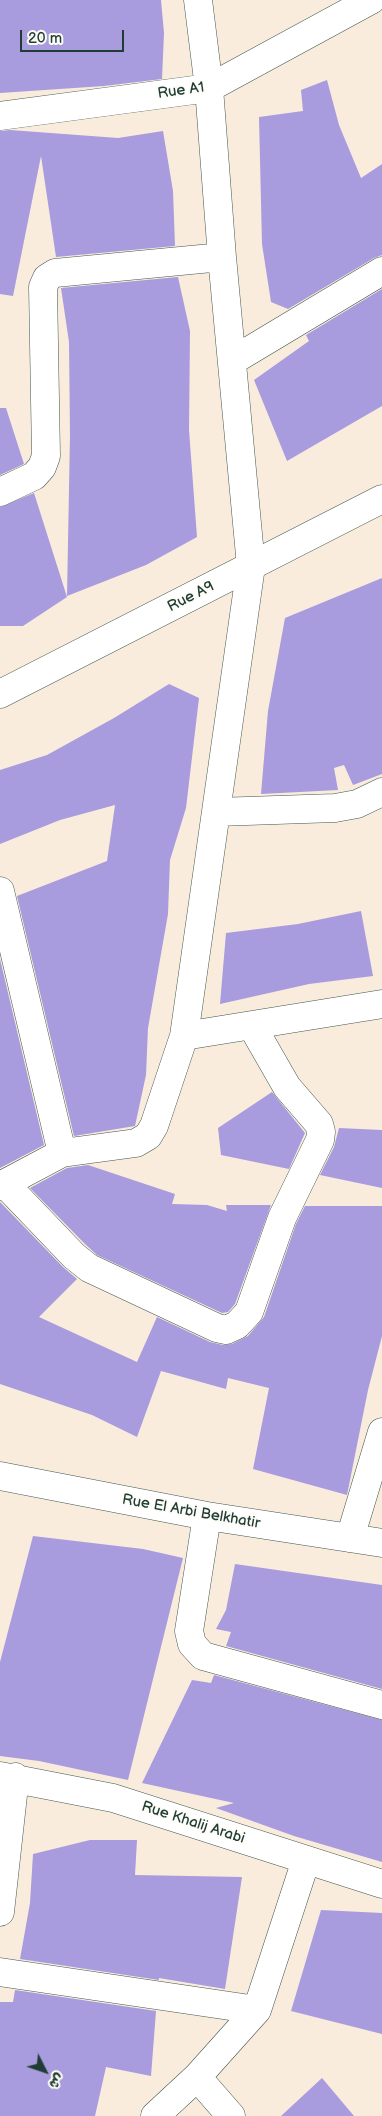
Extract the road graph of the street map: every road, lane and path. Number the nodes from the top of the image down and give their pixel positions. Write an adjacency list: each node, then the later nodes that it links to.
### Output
1 (198, 0): 3 (street)
2 (371, 0): 3 (street, Rue A1)
3 (209, 88): 4 (street, Rue A1); 5 (street)
4 (0, 116)
5 (222, 257): 7 (street); 8 (street)
6 (382, 271): 7 (street)
7 (232, 361): 10 (street)
8 (0, 492)
9 (382, 499): 10 (street, Rue A9)
10 (251, 566): 11 (street, Rue A9); 13 (street)
11 (0, 694)
12 (382, 792): 13 (street)
13 (217, 812): 17 (street)
14 (0, 891): 18 (street)
15 (382, 1004): 16 (street)
16 (252, 1026): 17 (street); 19 (street)
17 (184, 1036): 18 (street)
18 (62, 1153): 19 (street)
19 (3, 1185)
20 (382, 1432): 23 (street)
21 (0, 1476): 22 (street, Rue El Arbi Belkhatir)
22 (207, 1516): 23 (street, Rue El Arbi Belkhatir); 25 (street)
23 (350, 1538): 24 (street, Rue El Arbi Belkhatir)
24 (382, 1543)
25 (382, 1705)
26 (8, 1777): 27 (street, Rue Khalij Arabi); 29 (street)
27 (306, 1860): 28 (street, Rue Khalij Arabi); 31 (street)
28 (382, 1884)
29 (0, 1912)
30 (0, 1972): 31 (street)
31 (257, 2010): 32 (street)
32 (197, 2076): 33 (street); 34 (street)
33 (155, 2116)
34 (230, 2116)

